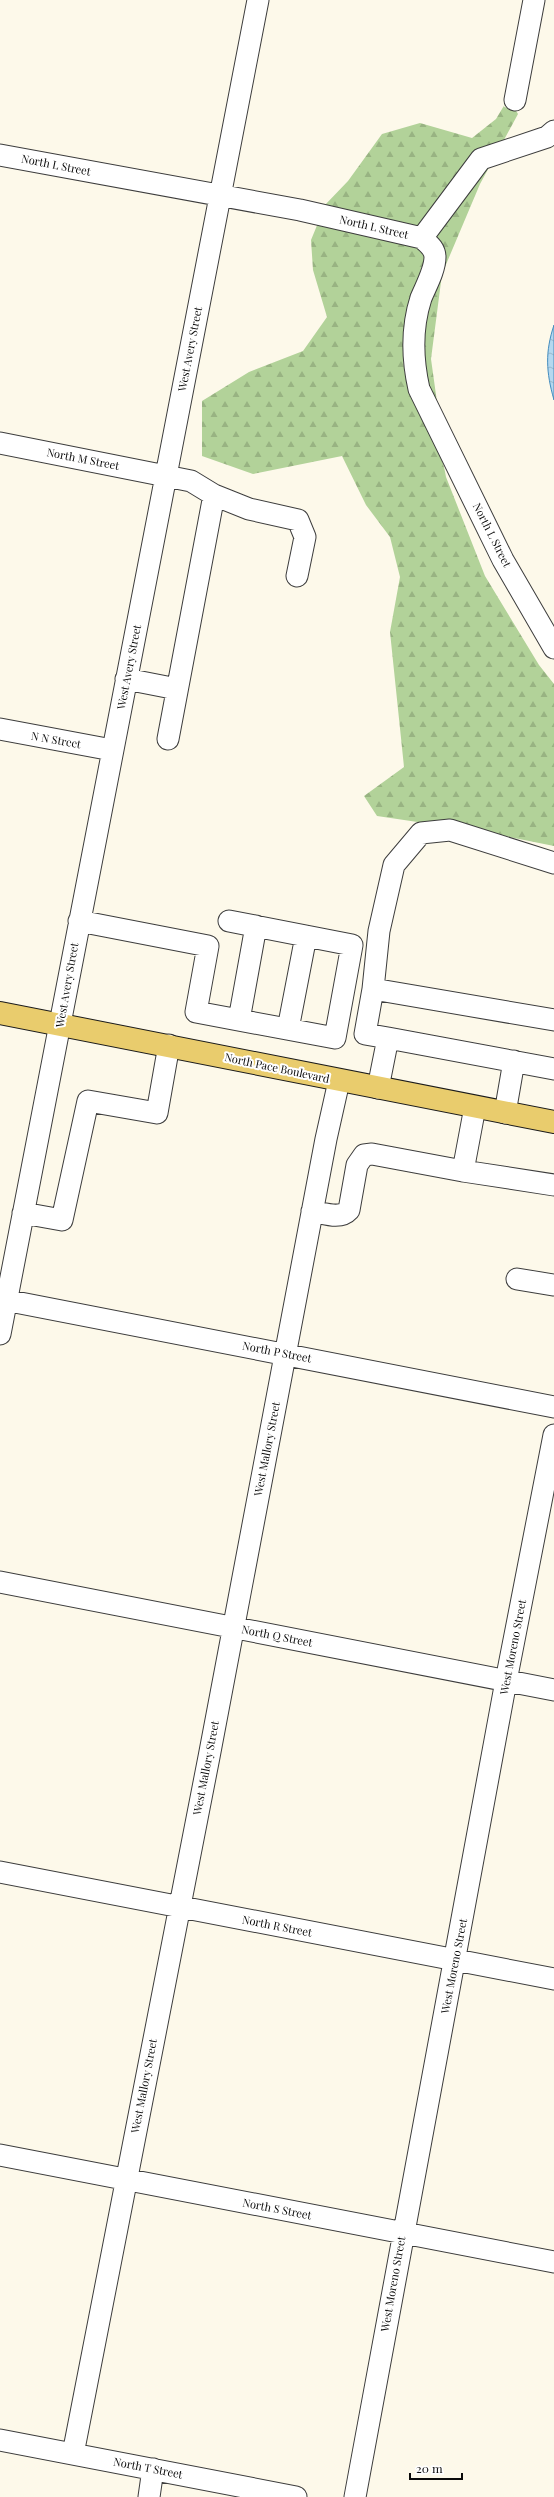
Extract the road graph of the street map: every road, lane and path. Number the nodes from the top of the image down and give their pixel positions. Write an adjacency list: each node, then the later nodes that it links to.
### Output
1 (258, 0): 6 (street, West Avery Street)
2 (534, 0): 3 (street)
3 (516, 100)
4 (554, 131): 7 (street)
5 (0, 155): 6 (street, North L Street)
6 (220, 196): 7 (street, North L Street); 9 (street, West Avery Street)
7 (422, 238): 12 (street, North L Street)
8 (0, 443): 9 (street, North M Street)
9 (165, 475): 10 (street, North M Street); 13 (street, West Avery Street)
10 (214, 495): 11 (street, North M Street); 14 (street)
11 (297, 576)
12 (554, 648)
13 (126, 679): 14 (street); 17 (street, West Avery Street)
14 (177, 689): 16 (street)
15 (0, 729): 17 (street, N N Street)
16 (168, 739)
17 (112, 750): 19 (street, West Avery Street)
18 (554, 863): 23 (street)
19 (79, 921): 25 (street); 27 (street, West Avery Street)
20 (229, 921): 21 (street)
21 (256, 926): 22 (street); 25 (street)
22 (306, 936): 28 (street); 28 (street)
23 (373, 989): 26 (street); 29 (street)
24 (0, 1013): 27 (main road, North Pace Boulevard)
25 (239, 1020): 28 (street)
26 (554, 1020)
27 (60, 1025): 30 (main road, North Pace Boulevard); 41 (street, West Avery Street)
28 (288, 1029)
29 (388, 1038): 31 (street); 34 (street)
30 (168, 1045): 33 (main road, North Pace Boulevard); 41 (street)
31 (514, 1061): 32 (street); 36 (street)
32 (554, 1069)
33 (339, 1081): 34 (main road, North Pace Boulevard); 40 (street, West Mallory Street)
34 (378, 1088): 35 (main road, North Pace Boulevard)
35 (475, 1107): 36 (main road, North Pace Boulevard); 38 (street)
36 (505, 1113): 37 (main road, North Pace Boulevard)
37 (554, 1122)
38 (463, 1171): 39 (street); 40 (street)
39 (554, 1185)
40 (312, 1211): 46 (street, West Mallory Street)
41 (23, 1213): 44 (street, West Avery Street)
42 (517, 1278): 43 (street)
43 (554, 1284)
44 (3, 1300): 45 (street, West Avery Street); 46 (street, North P Street)
45 (0, 1334)
46 (285, 1354): 47 (street, North P Street); 50 (street, West Mallory Street)
47 (554, 1407)
48 (554, 1435): 51 (street, West Moreno Street)
49 (0, 1582): 50 (street, North Q Street)
50 (232, 1628): 51 (street, North Q Street); 54 (street, West Mallory Street)
51 (506, 1681): 52 (street, North Q Street); 55 (street, West Moreno Street)
52 (554, 1690)
53 (0, 1872): 54 (street, North R Street)
54 (179, 1907): 55 (street, North R Street); 58 (street, West Mallory Street)
55 (456, 1960): 56 (street, North R Street); 59 (street, West Moreno Street)
56 (554, 1979)
57 (0, 2155): 58 (street, North S Street)
58 (126, 2180): 59 (street, North S Street); 62 (street, West Mallory Street)
59 (403, 2233): 60 (street, North S Street); 67 (street, West Moreno Street)
60 (554, 2262)
61 (0, 2440): 62 (street, North T Street)
62 (72, 2454): 63 (street, North T Street)
63 (153, 2469): 64 (street, North T Street); 65 (street)
64 (274, 2495): 66 (street, North T Street)
65 (149, 2497)
66 (296, 2497)
67 (355, 2497)

